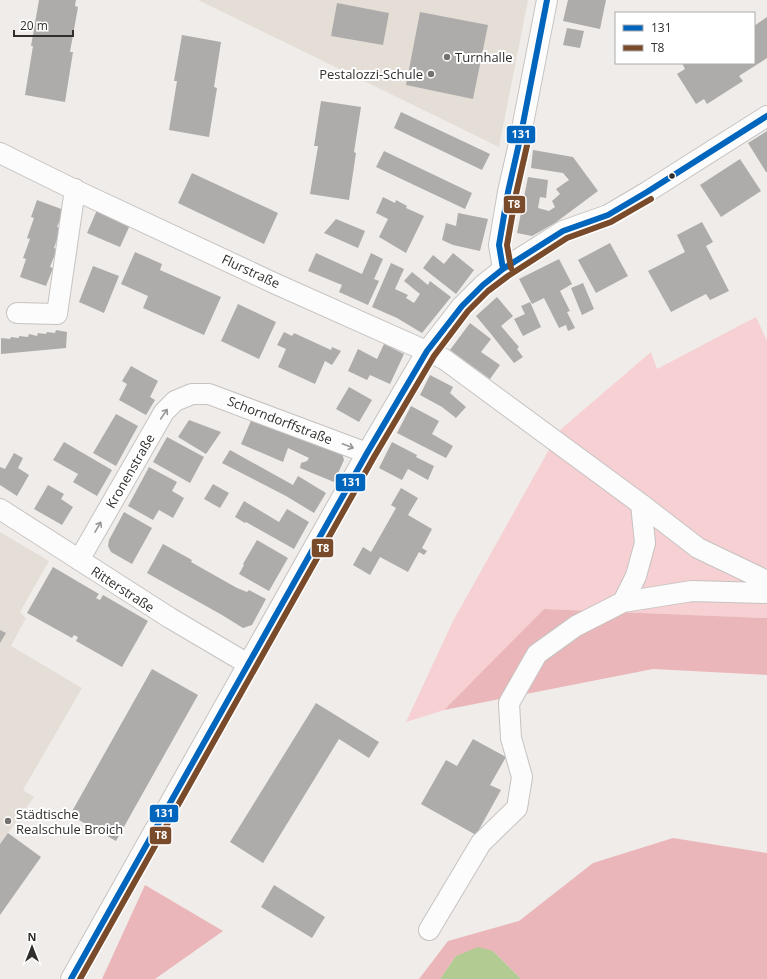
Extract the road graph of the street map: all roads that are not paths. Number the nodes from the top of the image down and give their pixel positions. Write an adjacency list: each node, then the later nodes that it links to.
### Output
1 (547, 0): 5 (street)
2 (767, 116): 5 (street)
3 (0, 153): 4 (street, Flurstraße)
4 (75, 190): 6 (street); 7 (street, Flurstraße)
5 (503, 269): 7 (street)
6 (17, 313)
7 (427, 351): 9 (street); 10 (street, Flurstraße)
8 (192, 394): 9 (street, Schorndorffstraße, one-way to 9); 12 (street, Kronenstraße, one-way to 8)
9 (368, 453): 16 (street)
10 (641, 504): 13 (street, Flurstraße); 15 (street)
11 (0, 509): 12 (street, Ritterstraße)
12 (79, 560): 16 (street, Ritterstraße)
13 (767, 581)
14 (767, 593): 15 (street)
15 (623, 602): 17 (street)
16 (248, 664): 18 (street)
17 (429, 930)
18 (71, 979)

